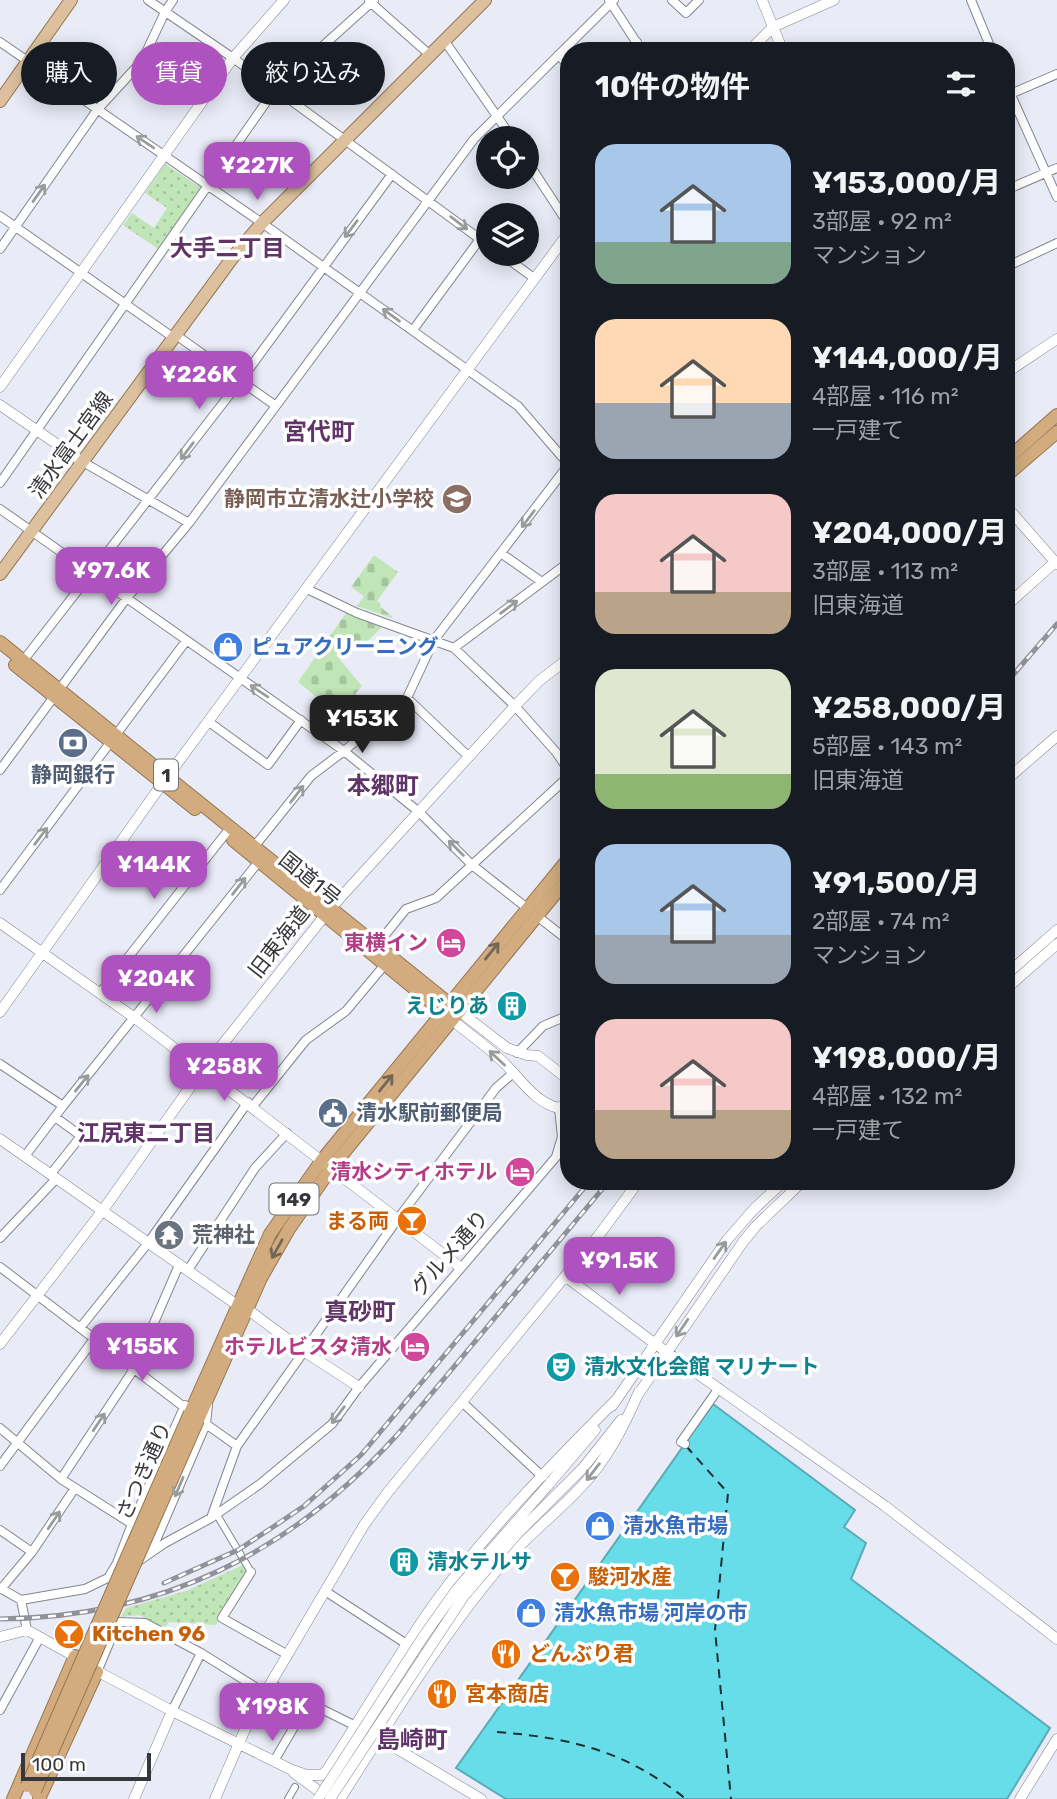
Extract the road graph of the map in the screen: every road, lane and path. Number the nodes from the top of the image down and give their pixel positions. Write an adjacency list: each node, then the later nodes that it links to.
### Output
1 (60, 0): 18 (main road)
2 (71, 0): 19 (main road)
3 (148, 0): 14 (street)
4 (173, 0): 14 (street)
5 (284, 0): 29 (street)
6 (485, 0): 16 (main road, 清水富士宮線)
7 (672, 0): 8 (street)
8 (699, 0)
9 (762, 0): 15 (street)
10 (834, 0): 15 (street)
11 (971, 0): 25 (street)
12 (371, 1): 20 (street); 26 (street)
13 (611, 1): 21 (street); 22 (street)
14 (165, 12): 29 (street); 41 (street)
15 (773, 27): 23 (street); 24 (street)
16 (444, 40): 26 (main road, 清水富士宮線); 42 (street)
17 (0, 42): 28 (street)
18 (34, 42)
19 (38, 42)
20 (326, 42)
21 (571, 42)
22 (637, 42)
23 (758, 42)
24 (779, 42)
25 (988, 42)
26 (430, 55): 44 (main road, 清水富士宮線)
27 (558, 55): 42 (street)
28 (21, 57)
29 (233, 58): 32 (street); 45 (street)
30 (21, 62): 34 (main road)
31 (21, 64): 36 (main road)
32 (241, 64)
33 (1057, 74): 35 (street)
34 (0, 87)
35 (1015, 92)
36 (0, 101)
37 (90, 105): 41 (street)
38 (264, 105): 50 (street)
39 (299, 105): 44 (street)
40 (1015, 109): 47 (street)
41 (97, 110): 45 (street, one-way to 41); 57 (street, one-way to 41)
42 (497, 116): 43 (street); 53 (street)
43 (504, 126)
44 (345, 138): 48 (street); 56 (main road, 清水富士宮線)
45 (163, 155): 50 (street); 66 (street)
46 (1057, 168): 47 (street)
47 (1046, 173): 51 (street); 52 (street)
48 (393, 174): 53 (street); 64 (street, one-way to 64)
49 (539, 179): 54 (street)
50 (208, 186): 56 (street); 69 (street)
51 (1015, 186)
52 (1057, 197)
53 (428, 200): 58 (street, one-way to 58); 68 (street)
54 (560, 211)
55 (0, 216): 57 (street)
56 (262, 223): 64 (street); 71 (main road, 清水富士宮線)
57 (15, 227): 62 (street); 66 (street)
58 (476, 236)
59 (1057, 243): 63 (street)
60 (476, 244): 70 (street)
61 (560, 244): 67 (street)
62 (0, 249)
63 (1015, 263)
64 (323, 266): 68 (street); 75 (street)
65 (518, 266): 67 (street)
66 (81, 273): 69 (street); 76 (street)
67 (534, 278): 74 (street)
68 (360, 293): 70 (street, one-way to 68); 78 (street)
69 (126, 304): 71 (street); 80 (street)
70 (412, 330): 74 (street)
71 (175, 336): 75 (street); 84 (main road, 清水富士宮線)
72 (1057, 339): 73 (street)
73 (1015, 367)
74 (466, 369): 83 (street); 99 (street)
75 (241, 380): 78 (street); 88 (street, one-way to 88)
76 (0, 387)
77 (0, 405): 80 (street)
78 (276, 406): 91 (street)
79 (1057, 415): 82 (highway)
80 (37, 430): 84 (street); 87 (street)
81 (1057, 432): 85 (highway)
82 (1015, 452)
83 (560, 455)
84 (83, 462): 88 (street); 92 (main road, 清水富士宮線)
85 (1015, 468)
86 (560, 477): 93 (street, one-way to 93)
87 (0, 483)
88 (150, 500): 91 (street); 97 (street)
89 (0, 509): 92 (street)
90 (1015, 516): 94 (street)
91 (189, 523): 100 (street)
92 (30, 532): 96 (main road, 清水富士宮線); 97 (street)
93 (502, 554): 98 (street); 102 (street)
94 (1056, 563): 101 (street)
95 (560, 569): 98 (street)
96 (0, 574)
97 (90, 574): 100 (street); 107 (street)
98 (542, 582): 105 (street, one-way to 98)
99 (307, 589): 102 (street); 109 (street)
100 (126, 599): 103 (street); 110 (street)
101 (1015, 599)
102 (434, 640): 105 (street); 111 (street)
103 (186, 641): 109 (street); 116 (street)
104 (0, 642): 107 (highway, 国道1号 / 1)
105 (454, 648): 112 (street)
106 (0, 653): 110 (highway, 国道1号 / 1)
107 (23, 661): 110 (highway, 国道1号 / 1)
108 (560, 665): 112 (street, 旧東海道)
109 (241, 679): 113 (street, one-way to 109); 114 (street)
110 (57, 693): 116 (highway, 国道1号 / 1); 120 (street)
111 (407, 698): 117 (street); 118 (street)
112 (515, 706): 118 (street, 旧東海道); 119 (street)
113 (301, 720): 114 (street); 117 (street)
114 (209, 722): 122 (street)
115 (1057, 736): 121 (street)
116 (114, 739): 122 (highway, 国道1号 / 1); 130 (street, one-way to 116)
117 (344, 751): 124 (street); 126 (street, one-way to 117)
118 (468, 756): 124 (street, 旧東海道)
119 (560, 758)
120 (0, 770)
121 (1015, 772)
122 (165, 780): 125 (highway, 国道1号 / 1); 138 (street)
123 (560, 782): 127 (street)
124 (419, 812): 127 (street, one-way to 124); 131 (street, 旧東海道)
125 (227, 830): 126 (highway, 国道1号 / 1); 142 (street)
126 (259, 855): 131 (highway, 国道1号 / 1); 145 (street, one-way to 126)
127 (472, 865): 132 (street); 137 (street)
128 (560, 871): 132 (highway)
129 (560, 886): 132 (highway)
130 (0, 890)
131 (327, 912): 137 (highway, 国道1号 / 1); 139 (highway, 国道1号 / 1); 149 (street, 旧東海道)
132 (532, 912): 135 (street); 144 (highway)
133 (0, 923): 138 (street)
134 (1057, 930): 140 (street)
135 (560, 934)
136 (1057, 944): 141 (street)
137 (376, 946): 139 (highway, 国道1号 / 1)
138 (42, 953): 142 (street); 143 (street)
139 (388, 961): 144 (highway, 国道1号 / 1); 152 (street)
140 (1015, 967)
141 (1015, 981)
142 (100, 993): 145 (street)
143 (0, 1012)
144 (451, 1012): 147 (street); 151 (street, one-way to 144); 160 (highway, さつき通り / 149)
145 (135, 1018): 149 (street); 153 (street, one-way to 145)
146 (560, 1019): 147 (street)
147 (517, 1053): 150 (street)
148 (0, 1064): 153 (street)
149 (203, 1069): 152 (street); 165 (street, 旧東海道)
150 (560, 1073)
151 (512, 1074): 154 (street); 166 (street)
152 (250, 1104): 156 (street); 168 (street)
153 (63, 1106): 155 (street)
154 (560, 1106)
155 (55, 1117): 159 (street); 161 (street)
156 (287, 1133): 160 (street); 171 (street)
157 (0, 1139): 159 (street)
158 (560, 1144): 170 (street, グルメ通り)
159 (26, 1156): 161 (street)
160 (327, 1163): 166 (street); 174 (highway, さつき通り / 149)
161 (53, 1177): 165 (street); 167 (street)
162 (632, 1190): 172 (street)
163 (774, 1190): 177 (street, one-way to 163)
164 (794, 1190): 179 (street, one-way to 179)
165 (103, 1210): 168 (street); 173 (street, 旧東海道)
166 (397, 1220): 170 (street); 180 (street)
167 (0, 1237)
168 (148, 1243): 171 (street); 175 (street)
169 (0, 1267): 173 (street)
170 (460, 1267): 182 (street, グルメ通り)
171 (184, 1268): 174 (street); 181 (street)
172 (565, 1276): 177 (street); 186 (street)
173 (38, 1296): 175 (street); 178 (street, 旧東海道)
174 (242, 1307): 180 (street); 183 (highway, さつき通り / 149)
175 (80, 1328): 176 (street)
176 (94, 1339): 181 (street); 189 (street)
177 (654, 1343): 179 (street); 194 (street)
178 (0, 1345)
179 (667, 1351): 184 (street); 185 (street)
180 (305, 1352): 182 (street); 191 (street)
181 (134, 1369): 187 (street); 193 (street, one-way to 181)
182 (359, 1387): 196 (street, グルメ通り, one-way to 196)
183 (206, 1388): 187 (highway, さつき通り / 149); 187 (street)
184 (719, 1388): 190 (street); 209 (street)
185 (639, 1392): 214 (street, one-way to 214); 235 (street, bridge)
186 (461, 1402): 194 (street); 204 (street)
187 (194, 1416): 191 (street); 197 (street); 200 (street, one-way to 200); 228 (highway, さつき通り / 149, bridge)
188 (0, 1428): 189 (street)
189 (17, 1443): 192 (street); 193 (street)
190 (685, 1444)
191 (237, 1446): 196 (street)
192 (0, 1466)
193 (61, 1479): 195 (street)
194 (547, 1480): 210 (street); 234 (street, bridge)
195 (75, 1488): 197 (street); 199 (street, one-way to 195)
196 (214, 1516): 200 (street, グルメ通り); 201 (street)
197 (132, 1524): 202 (street)
198 (0, 1530): 199 (street)
199 (32, 1552): 203 (street)
200 (151, 1552): 202 (street, グルメ通り)
201 (251, 1572): 212 (street)
202 (107, 1578): 205 (street, グルメ通り)
203 (1, 1589): 205 (street)
204 (325, 1591): 210 (street); 212 (street)
205 (21, 1600): 206 (street)
206 (27, 1630): 207 (street); 208 (street)
207 (0, 1637)
208 (40, 1637): 213 (street); 218 (street)
209 (1057, 1639)
210 (408, 1644): 214 (street); 220 (street)
211 (201, 1653): 215 (street); 216 (street); 219 (street)
212 (288, 1655): 216 (street)
213 (75, 1656): 215 (street); 229 (highway)
214 (430, 1660): 221 (street)
215 (97, 1672): 219 (street); 228 (highway)
216 (268, 1689): 217 (street); 223 (street)
217 (308, 1703): 220 (street); 224 (street)
218 (0, 1710)
219 (172, 1711): 223 (street); 231 (street)
220 (356, 1726): 221 (street); 225 (street)
221 (379, 1738): 226 (street); 238 (street)
222 (1057, 1739): 239 (street)
223 (238, 1744): 224 (street); 232 (street)
224 (274, 1761): 225 (street)
225 (292, 1770): 235 (street)
226 (351, 1782): 236 (street); 237 (street)
227 (295, 1787): 233 (street)
228 (33, 1794): 230 (highway, さつき通り / 149)
229 (13, 1799)
230 (20, 1799)
231 (134, 1799)
232 (215, 1799)
233 (288, 1799)
234 (318, 1799)
235 (330, 1799)
236 (340, 1799)
237 (350, 1799)
238 (481, 1799)
239 (1020, 1799)

